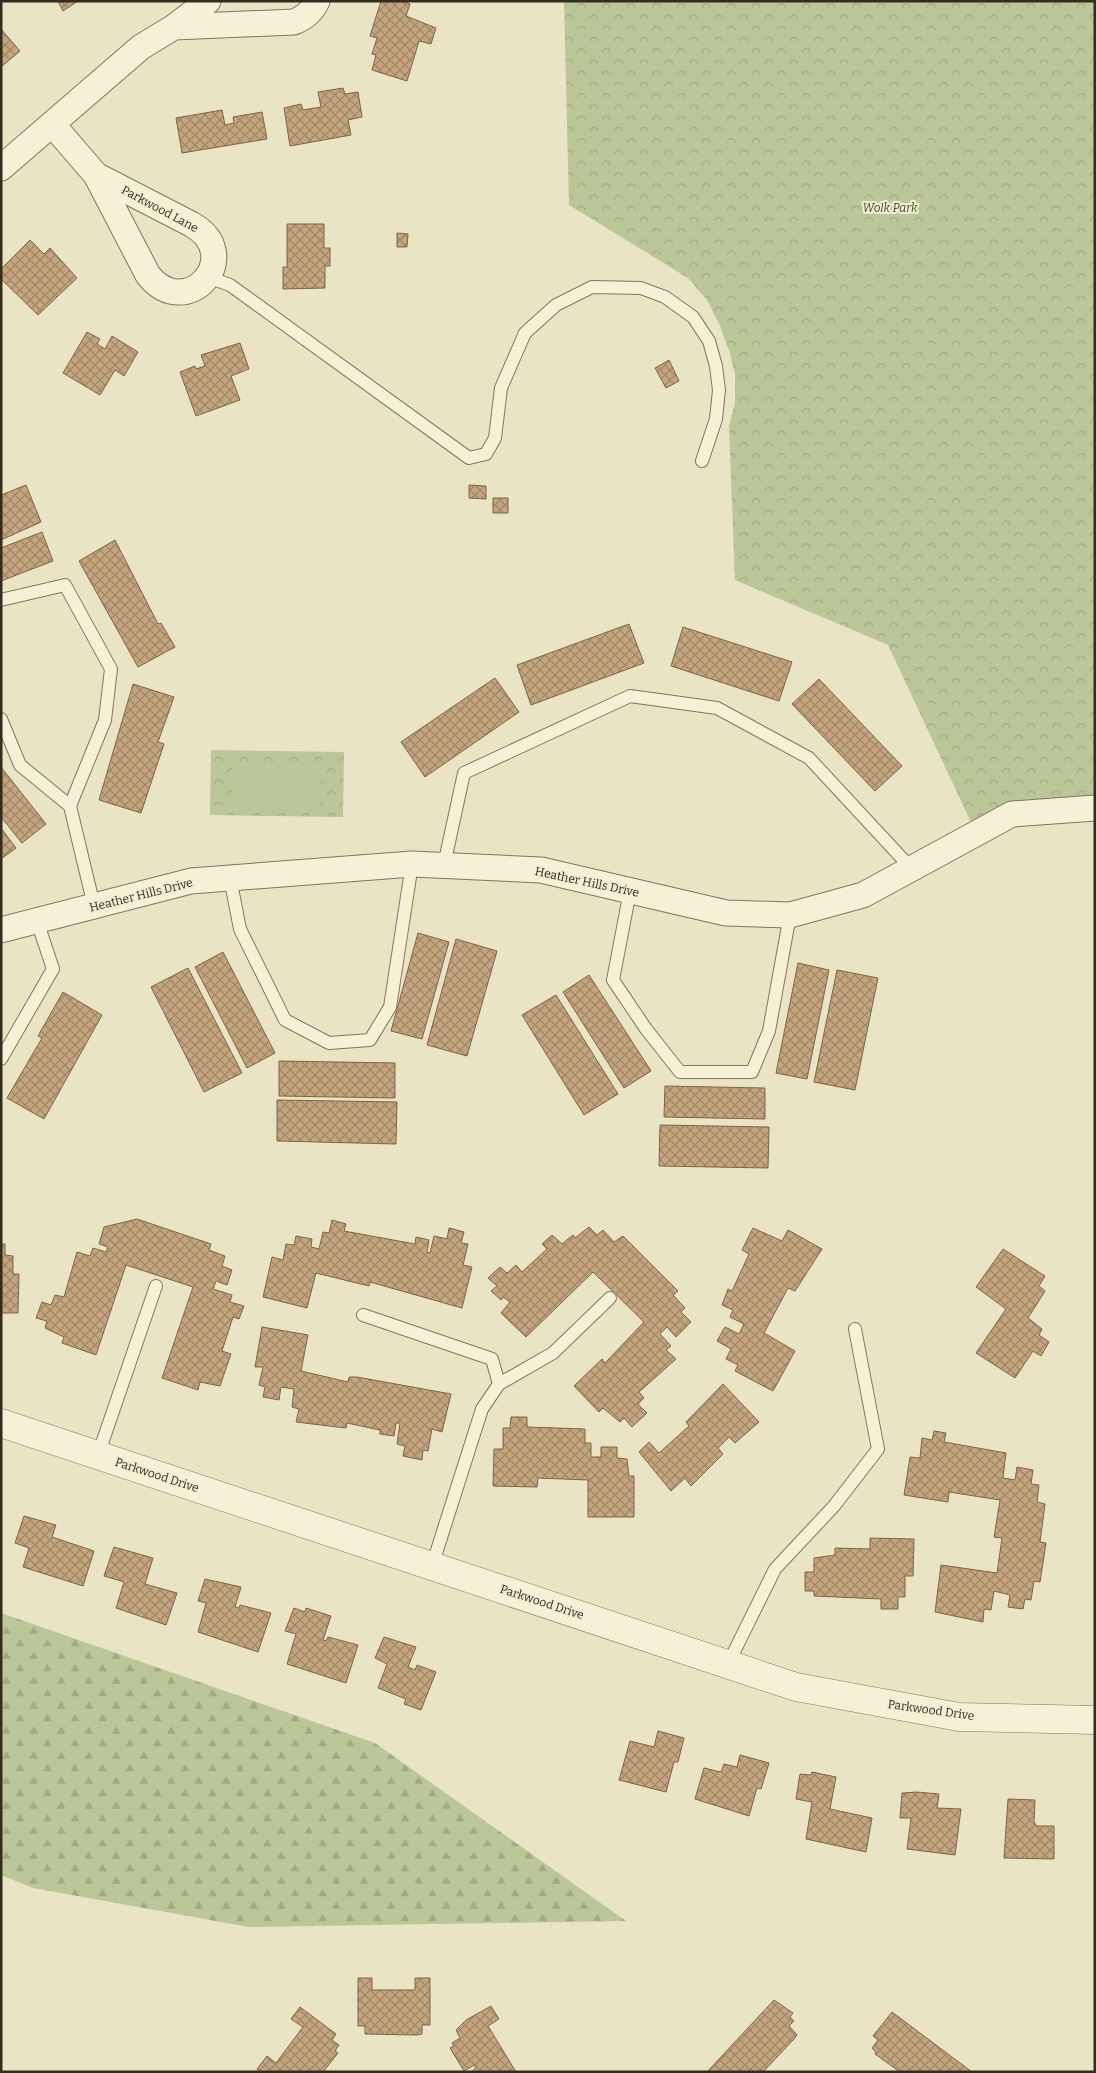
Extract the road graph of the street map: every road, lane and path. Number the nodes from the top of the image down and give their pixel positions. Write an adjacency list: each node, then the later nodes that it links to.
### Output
1 (208, 1): 3 (street)
2 (317, 1): 3 (street)
3 (174, 27): 4 (street)
4 (52, 124): 5 (street); 6 (street, Parkwood Lane)
5 (1, 168)
6 (96, 175): 7 (street, Parkwood Lane); 7 (street, Parkwood Lane)
7 (208, 277): 8 (lane)
8 (702, 461)
9 (1, 600): 11 (lane)
10 (1, 719): 11 (lane)
11 (70, 806): 18 (lane)
12 (1095, 808): 15 (street, Heather Hills Drive)
13 (412, 864): 14 (street, Heather Hills Drive); 16 (street, Heather Hills Drive); 16 (lane)
14 (444, 865): 15 (lane); 17 (street, Heather Hills Drive)
15 (911, 868): 19 (street, Heather Hills Drive)
16 (230, 878): 18 (street, Heather Hills Drive)
17 (630, 890): 19 (street, Heather Hills Drive); 19 (lane)
18 (94, 906): 20 (street, Heather Hills Drive)
19 (790, 915)
20 (37, 921): 21 (street, Heather Hills Drive); 22 (lane)
21 (1, 930)
22 (1, 1058)
23 (156, 1286): 29 (lane)
24 (610, 1298): 27 (lane)
25 (362, 1315): 27 (lane)
26 (855, 1329): 31 (lane)
27 (499, 1384): 30 (lane)
28 (1, 1423): 29 (street, Parkwood Drive)
29 (98, 1455): 30 (street, Parkwood Drive)
30 (432, 1566): 31 (street, Parkwood Drive)
31 (728, 1664): 32 (street, Parkwood Drive)
32 (1095, 1720)

